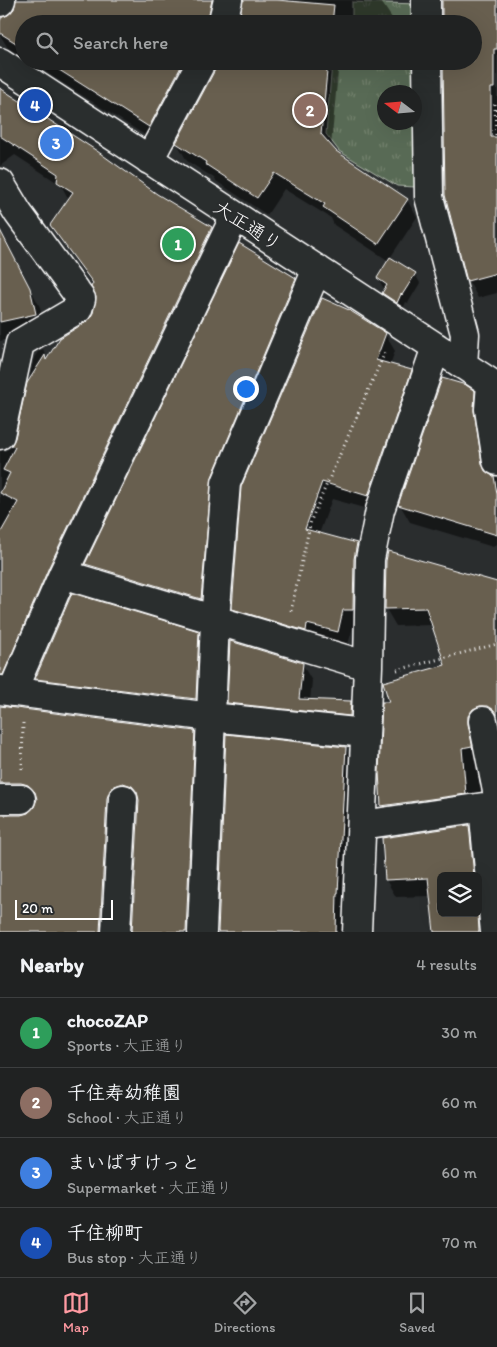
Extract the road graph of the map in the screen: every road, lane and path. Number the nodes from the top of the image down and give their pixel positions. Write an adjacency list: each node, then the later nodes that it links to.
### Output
1 (228, 0): 3 (street)
2 (426, 0): 4 (street)
3 (224, 15)
4 (426, 15)
5 (0, 62): 10 (street, 大正通り)
6 (197, 70): 10 (street)
7 (427, 70): 16 (street)
8 (495, 104): 9 (path)
9 (497, 135)
10 (149, 160): 12 (street, 大正通り)
11 (1, 189): 18 (street)
12 (234, 216): 13 (street, 大正通り); 20 (street)
13 (317, 269): 14 (street, 大正通り); 21 (street)
14 (398, 322): 15 (street, 大正通り); 22 (path)
15 (436, 347): 16 (street, 大正通り); 24 (street)
16 (463, 365): 17 (street, 大正通り)
17 (494, 386): 19 (street)
18 (0, 435)
19 (497, 461)
20 (63, 574): 21 (street); 25 (street)
21 (215, 620): 22 (street); 26 (street)
22 (284, 641): 24 (street)
23 (497, 644): 24 (path)
24 (368, 672): 28 (street)
25 (12, 691): 26 (street); 31 (path)
26 (211, 717): 28 (street); 34 (street)
27 (483, 721): 30 (street)
28 (365, 734): 32 (street)
29 (123, 799): 33 (street)
30 (492, 799): 32 (street); 36 (street)
31 (11, 800)
32 (362, 826): 35 (street)
33 (116, 932)
34 (202, 932)
35 (357, 932)
36 (495, 932)

